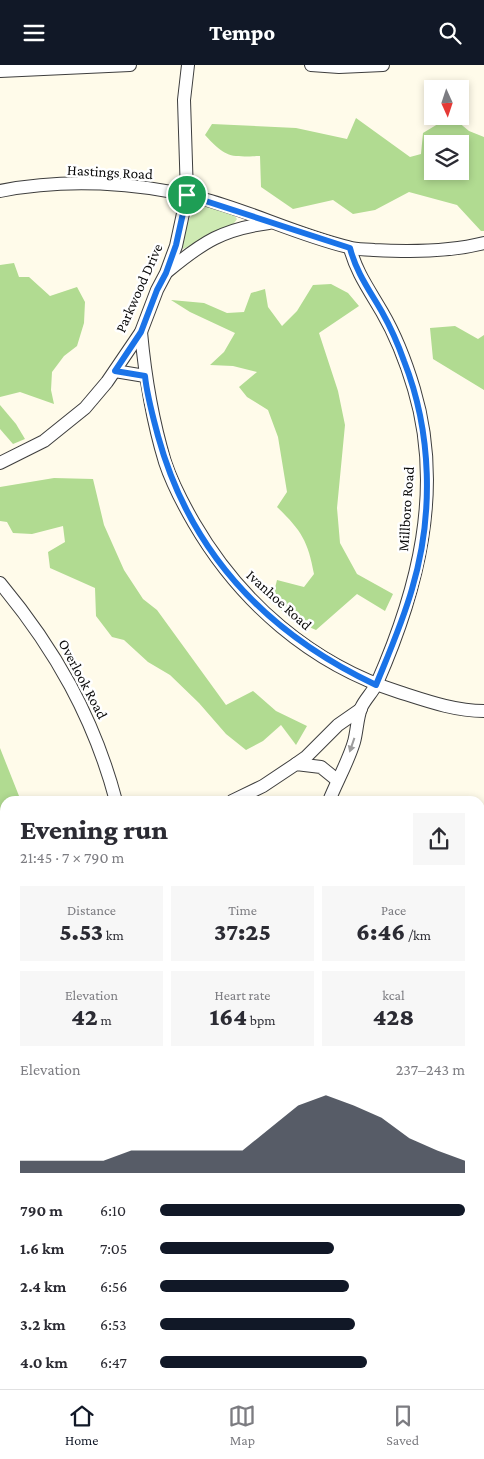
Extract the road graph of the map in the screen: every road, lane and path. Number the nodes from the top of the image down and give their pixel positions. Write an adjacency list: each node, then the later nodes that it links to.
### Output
1 (130, 65): 5 (street)
2 (188, 65): 9 (street, Parkwood Drive)
3 (311, 65): 6 (street)
4 (383, 65): 6 (street)
5 (50, 66): 7 (street)
6 (355, 66)
7 (0, 71)
8 (0, 191): 9 (street, Hastings Road)
9 (187, 195): 10 (street, Hastings Road); 13 (street, Parkwood Drive)
10 (274, 223): 12 (street, Hastings Road); 13 (street, Hastings Road)
11 (484, 243): 12 (street, Hastings Road)
12 (350, 248): 19 (street, Millboro Road)
13 (166, 273): 14 (street, Parkwood Drive)
14 (141, 332): 15 (street, Parkwood Drive); 16 (street, Ivanhoe Road)
15 (115, 371): 16 (street); 17 (street, Parkwood Drive)
16 (145, 376): 19 (street, Ivanhoe Road)
17 (0, 463)
18 (0, 583): 24 (street, Overlook Road)
19 (376, 685): 20 (street, Millboro Road); 21 (street, Ivanhoe Road)
20 (361, 709): 22 (street); 23 (street, Millboro Road, one-way to 23)
21 (484, 711)
22 (296, 764): 23 (street); 25 (street)
23 (337, 780): 26 (street, Millboro Road)
24 (115, 796)
25 (242, 796)
26 (331, 796)

